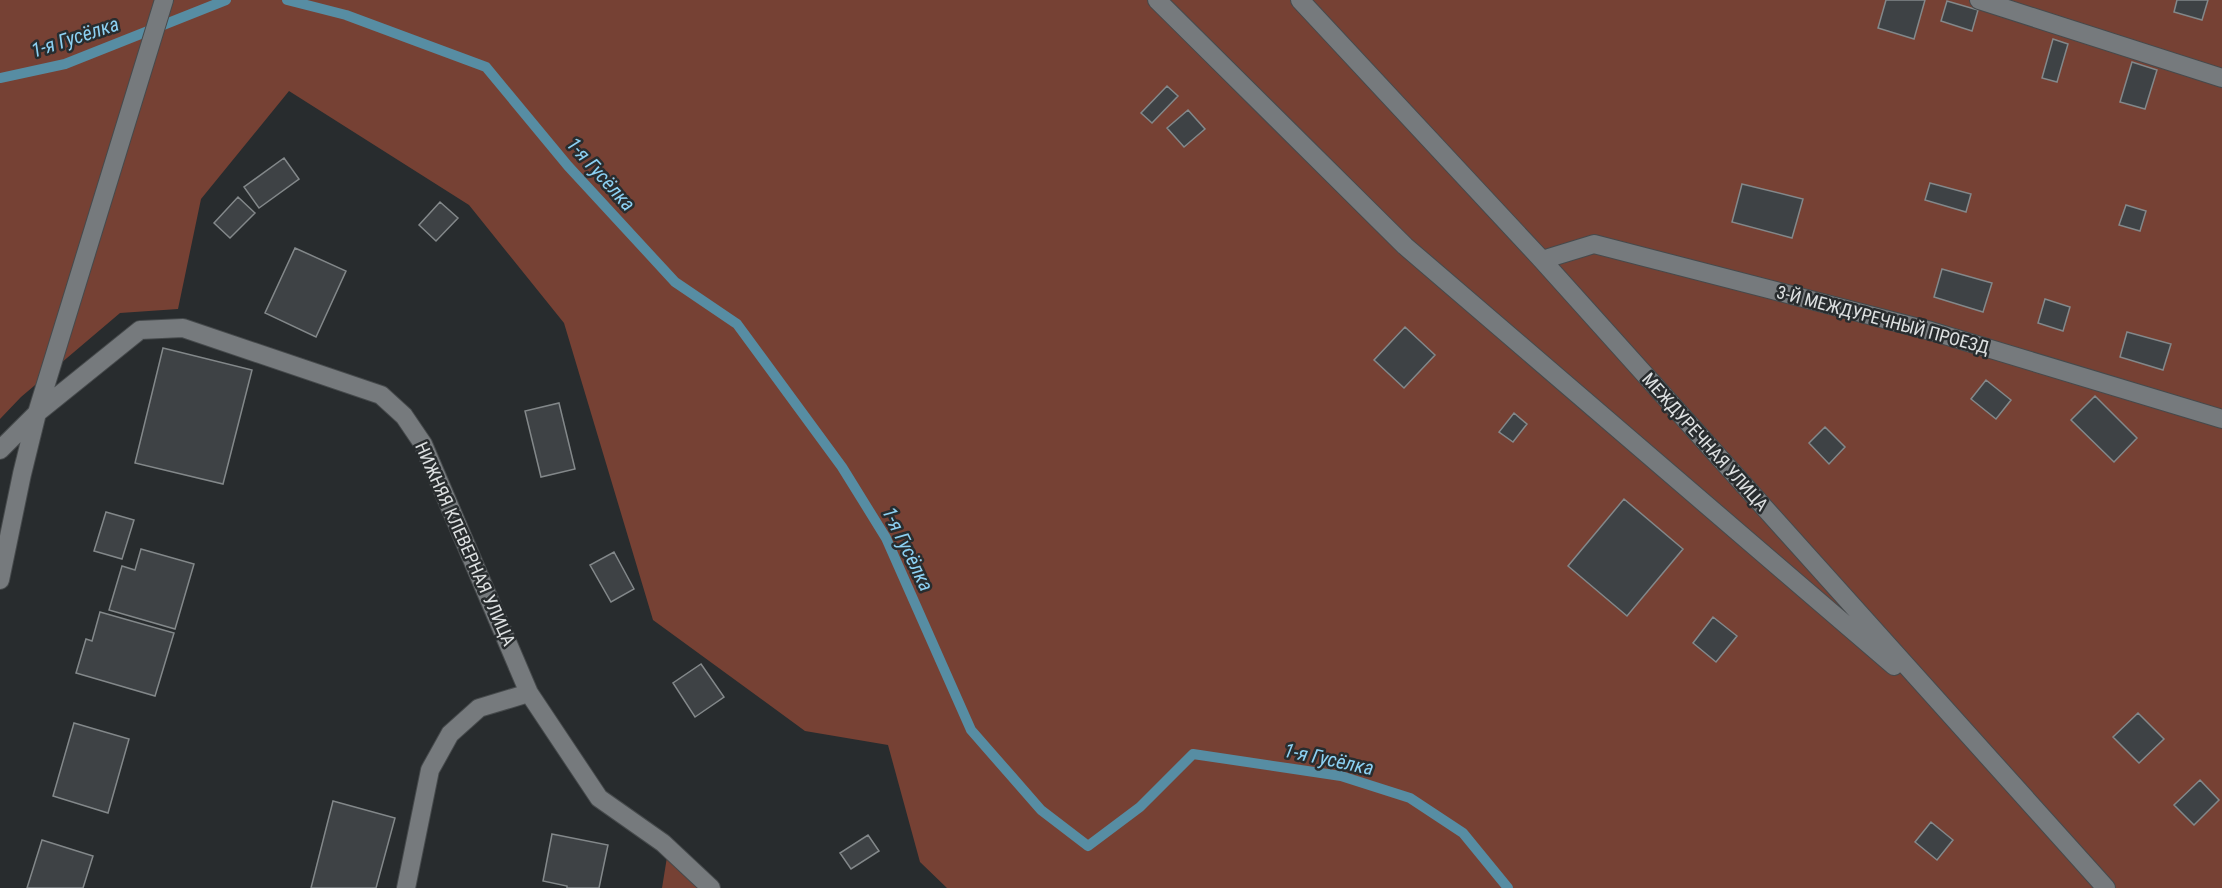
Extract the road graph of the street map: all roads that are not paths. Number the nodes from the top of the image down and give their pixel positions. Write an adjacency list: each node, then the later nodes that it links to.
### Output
1 (164, 0): 7 (street)
2 (1157, 0): 12 (street)
3 (1300, 0): 6 (street, МЕЖДУРЕЧНАЯ УЛИЦА)
4 (1979, 0): 5 (street)
5 (2222, 78)
6 (1542, 260): 8 (street, 3-Й МЕЖДУРЕЧНЫЙ ПРОЕЗД); 12 (street, МЕЖДУРЕЧНАЯ УЛИЦА)
7 (37, 414): 9 (street, НИЖНЯЯ КЛЕВЕРНАЯ УЛИЦА); 10 (street); 11 (street, НИЖНЯЯ КЛЕВЕРНАЯ УЛИЦА)
8 (2222, 419)
9 (0, 450)
10 (0, 580)
11 (529, 693): 13 (street); 14 (street, НИЖНЯЯ КЛЕВЕРНАЯ УЛИЦА)
12 (1950, 714): 15 (street, МЕЖДУРЕЧНАЯ УЛИЦА)
13 (406, 888)
14 (711, 888)
15 (2106, 888)

